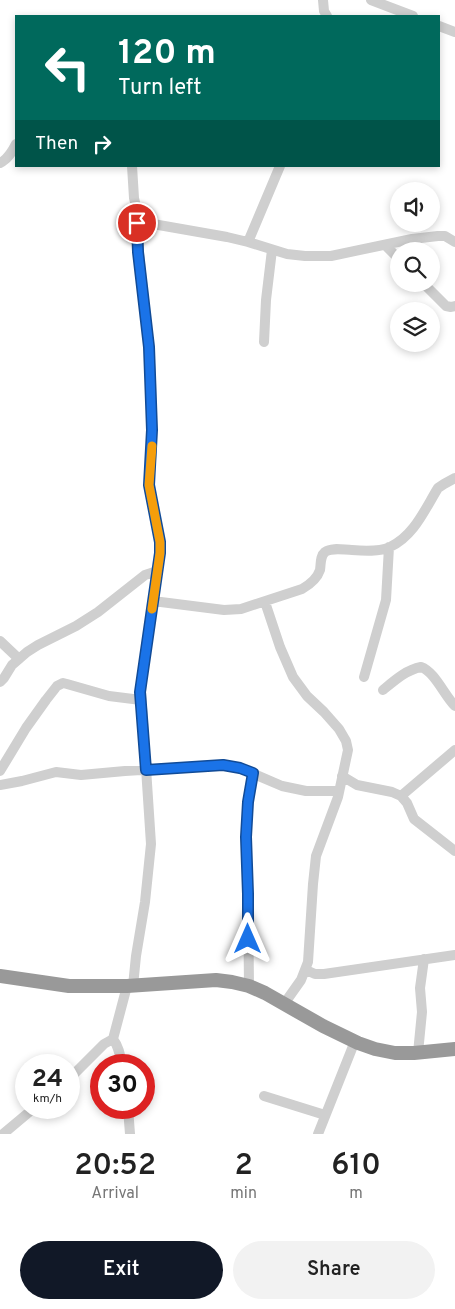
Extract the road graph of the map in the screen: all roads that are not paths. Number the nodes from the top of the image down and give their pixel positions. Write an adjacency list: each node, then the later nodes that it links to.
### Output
1 (323, 0): 3 (street)
2 (371, 0): 4 (street)
3 (326, 15)
4 (408, 15)
5 (440, 26): 6 (street)
6 (455, 32)
7 (15, 146): 8 (street)
8 (0, 163)
9 (132, 167): 11 (street)
10 (280, 167): 12 (street)
11 (137, 211): 12 (street); 22 (street)
12 (248, 242): 15 (street)
13 (455, 242): 14 (street)
14 (385, 245): 15 (street); 16 (street)
15 (272, 250): 19 (street)
16 (390, 250)
17 (432, 292): 18 (street)
18 (455, 306)
19 (264, 342)
20 (455, 478): 21 (street)
21 (389, 547): 24 (street); 27 (street)
22 (158, 571): 23 (street); 26 (street)
23 (153, 601): 24 (street); 30 (street)
24 (265, 602): 36 (street)
25 (0, 641): 26 (street)
26 (19, 659): 28 (street)
27 (364, 677)
28 (0, 682)
29 (384, 690): 31 (street)
30 (141, 700): 33 (street); 34 (street)
31 (455, 706)
32 (455, 750): 39 (street)
33 (146, 770): 35 (street); 37 (street); 45 (street)
34 (0, 771)
35 (253, 773): 38 (street); 46 (street)
36 (342, 776): 38 (street); 39 (street)
37 (0, 785)
38 (339, 792): 43 (street)
39 (401, 796): 40 (street)
40 (455, 851)
41 (455, 955): 42 (street)
42 (424, 959): 43 (street); 51 (street)
43 (306, 970): 47 (street)
44 (0, 976): 45 (highway)
45 (130, 986): 46 (highway); 48 (street)
46 (249, 986): 47 (highway)
47 (284, 1004): 49 (highway)
48 (113, 1039): 52 (street); 53 (street)
49 (354, 1041): 51 (highway); 55 (street)
50 (455, 1049): 51 (highway)
51 (418, 1053)
52 (120, 1054)
53 (80, 1068)
54 (264, 1096): 55 (street)
55 (325, 1115): 60 (street)
56 (21, 1119): 58 (street)
57 (129, 1119): 59 (street)
58 (4, 1134)
59 (130, 1134)
60 (318, 1134)

